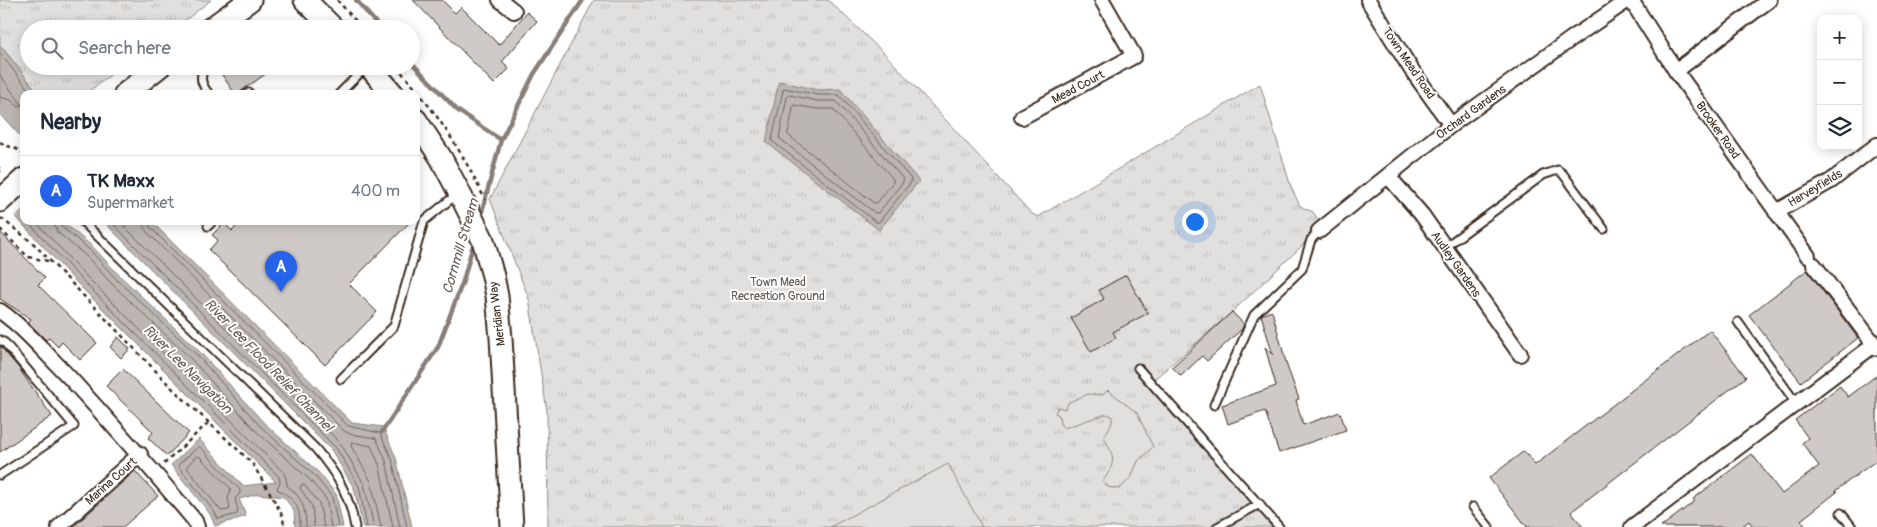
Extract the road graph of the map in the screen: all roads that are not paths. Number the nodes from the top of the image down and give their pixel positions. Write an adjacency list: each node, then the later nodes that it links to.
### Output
1 (250, 0): 9 (main road)
2 (305, 0): 10 (main road)
3 (500, 0): 8 (street)
4 (1102, 0): 20 (street, Mead Court)
5 (1368, 0): 21 (street, Town Mead Road)
6 (1630, 0): 11 (street, Brooker Road); 21 (street, Orchard Gardens)
7 (1769, 0): 11 (street)
8 (514, 11)
9 (222, 20)
10 (325, 20)
11 (1676, 71): 28 (street, Brooker Road)
12 (149, 75): 16 (main road)
13 (202, 75): 17 (lane)
14 (359, 75): 18 (lane)
15 (376, 75): 19 (main road)
16 (130, 90)
17 (206, 90)
18 (344, 90)
19 (389, 90)
20 (1022, 117)
21 (1451, 125): 24 (street, Orchard Gardens)
22 (420, 126): 26 (main road, Meridian Way)
23 (1877, 146): 28 (street, Harveyfields)
24 (1389, 177): 31 (street, Orchard Gardens); 32 (street, Audley Gardens)
25 (20, 182): 27 (main road)
26 (459, 192): 39 (lane); 50 (main road, Meridian Way)
27 (0, 200)
28 (1776, 212): 36 (street, Brooker Road)
29 (86, 225): 49 (lane)
30 (1604, 229): 32 (lane)
31 (1319, 231): 41 (lane)
32 (1444, 247): 37 (street, Audley Gardens)
33 (0, 311): 42 (street)
34 (1738, 322): 40 (lane)
35 (0, 340): 43 (lane)
36 (1876, 347): 40 (street, Brooker Road)
37 (1520, 354)
38 (1138, 368): 44 (lane)
39 (341, 379)
40 (1796, 403): 54 (street, Brooker Road)
41 (1214, 405)
42 (140, 454): 47 (street, Marina Court); 48 (street)
43 (0, 475)
44 (1260, 504): 51 (lane); 52 (lane)
45 (1473, 506): 53 (lane)
46 (1841, 513): 55 (lane)
47 (59, 527)
48 (197, 527)
49 (355, 527)
50 (512, 527)
51 (1217, 527)
52 (1279, 527)
53 (1489, 527)
54 (1632, 527)
55 (1852, 527)

